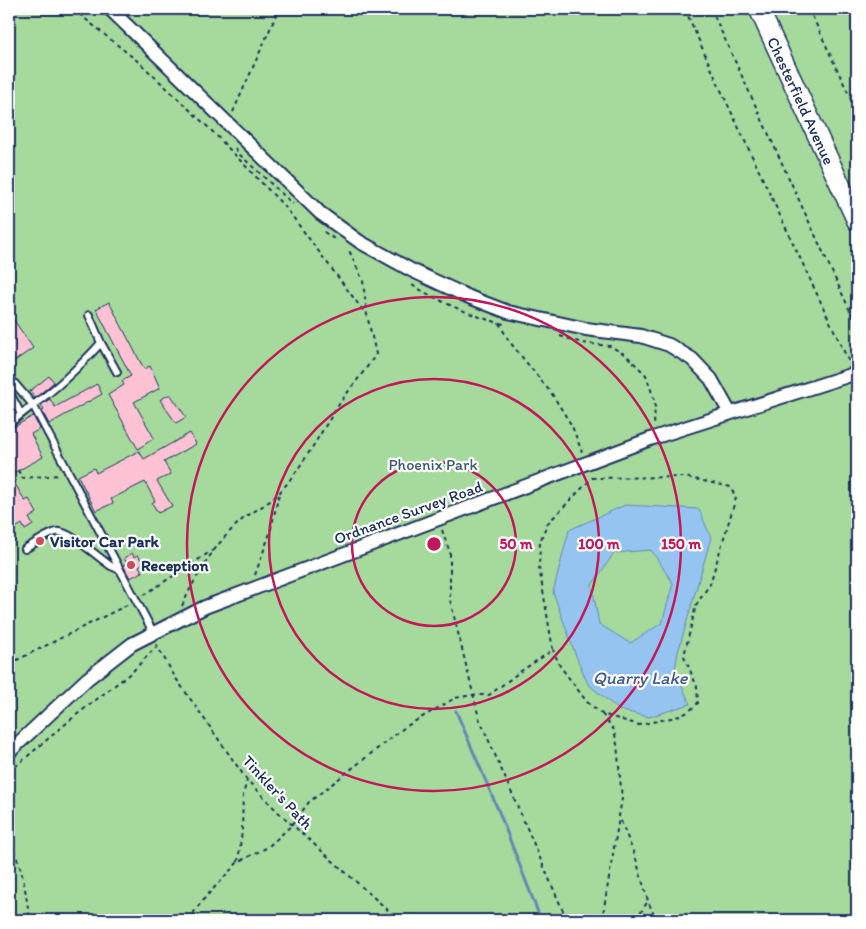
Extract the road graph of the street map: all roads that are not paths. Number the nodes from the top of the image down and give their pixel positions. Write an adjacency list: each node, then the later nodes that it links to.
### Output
1 (110, 9): 11 (street)
2 (759, 9): 3 (street, Chesterfield Avenue)
3 (857, 221)
4 (89, 315): 5 (lane)
5 (101, 343): 6 (lane); 10 (lane)
6 (117, 372)
7 (856, 373): 11 (street, Ordnance Survey Road)
8 (9, 377): 10 (lane)
9 (9, 392): 12 (lane)
10 (33, 405): 12 (lane); 15 (lane)
11 (730, 413): 16 (street, Ordnance Survey Road)
12 (21, 414): 13 (lane)
13 (9, 424)
14 (25, 549): 15 (lane)
15 (118, 569): 16 (lane)
16 (153, 632): 17 (street, Ordnance Survey Road)
17 (9, 752)

